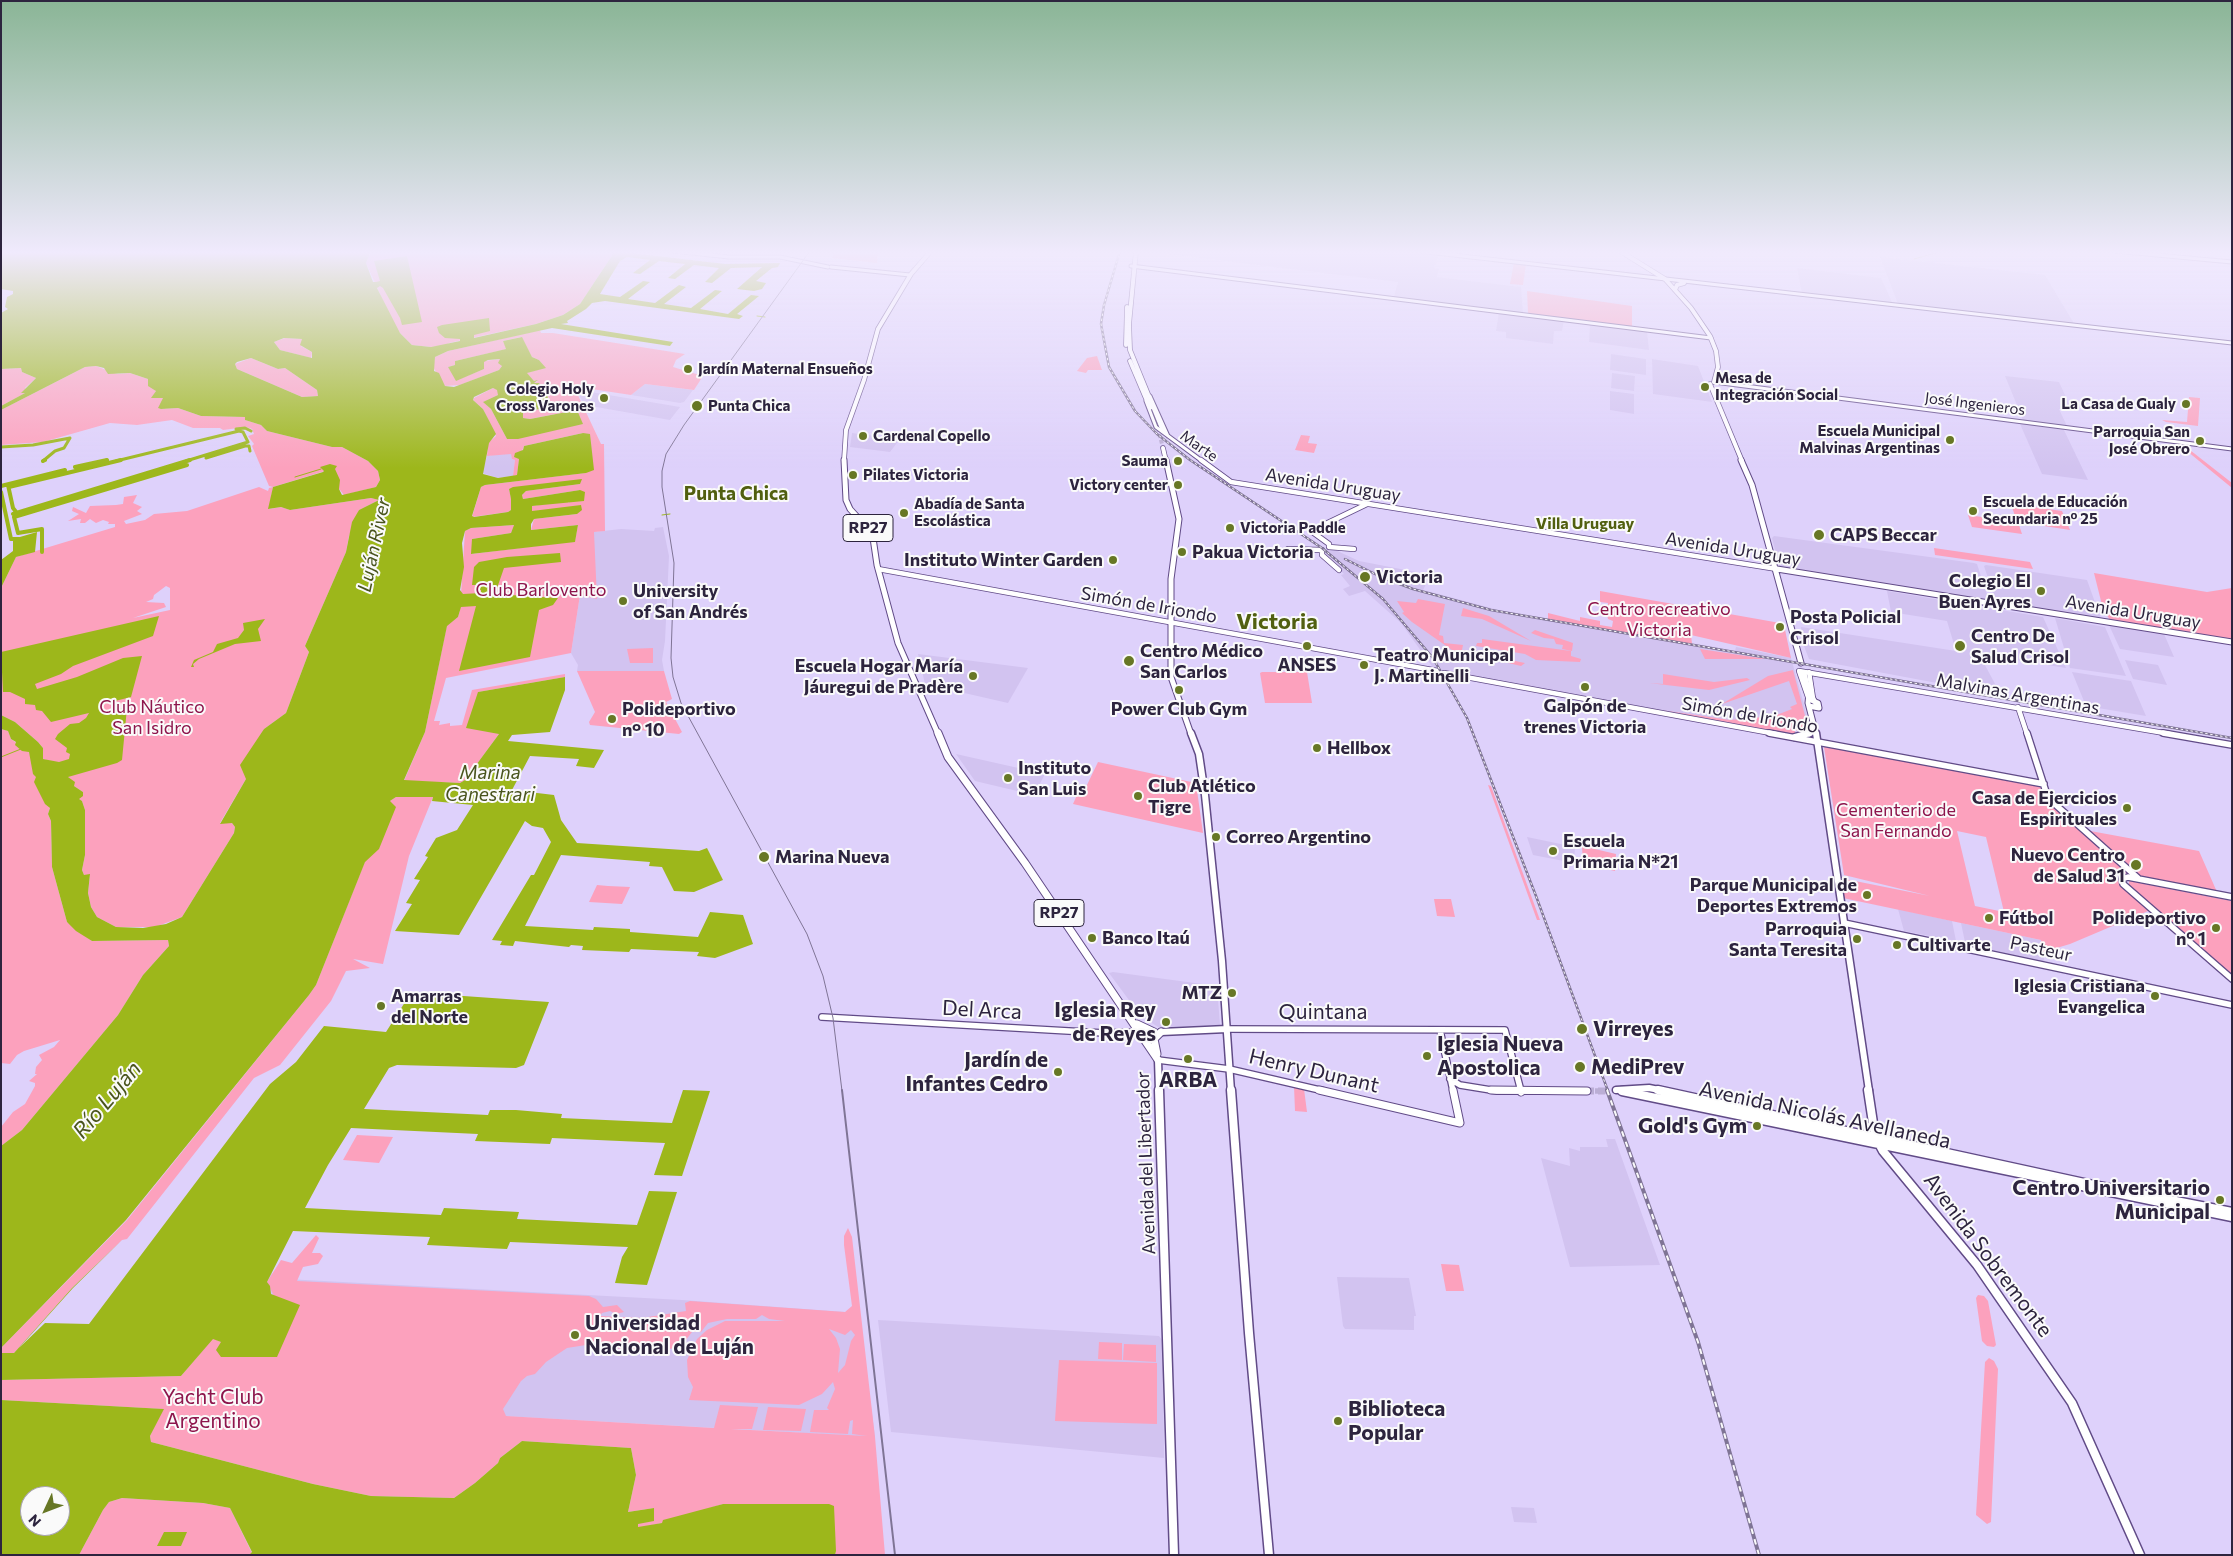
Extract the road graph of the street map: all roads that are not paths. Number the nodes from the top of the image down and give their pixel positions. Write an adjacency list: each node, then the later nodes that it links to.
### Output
1 (881, 324): 17 (main road, Avenida del Libertador / RP27)
2 (1130, 324): 9 (main road)
3 (1594, 324): 6 (street)
4 (1700, 324): 6 (main road)
5 (2057, 324): 7 (street)
6 (1711, 338): 8 (main road)
7 (2232, 343)
8 (1713, 383): 11 (street, José Ingenieros); 18 (main road)
9 (1148, 396): 10 (main road); 10 (street)
10 (1161, 430): 13 (street, Marte)
11 (2232, 448)
12 (1165, 449): 20 (main road)
13 (1231, 482): 14 (street, Avenida Uruguay)
14 (1368, 504): 16 (street); 18 (street, Avenida Uruguay)
15 (1288, 549): 19 (street)
16 (1354, 549)
17 (878, 569): 20 (street, Simón de Iriondo); 39 (main road, Avenida del Libertador / RP27)
18 (1777, 569): 21 (main road, Avenida Uruguay); 22 (main road)
19 (1339, 570)
20 (1170, 622): 23 (street, Simón de Iriondo); 40 (main road)
21 (2232, 642)
22 (1801, 662)
23 (1438, 672)
24 (1804, 672): 26 (main road); 27 (street, Malvinas Argentinas)
25 (1444, 673): 29 (street, Simón de Iriondo)
26 (1810, 699): 28 (main road); 28 (main road)
27 (2018, 707): 31 (street, Malvinas Argentinas); 32 (street)
28 (1813, 719): 29 (main road); 30 (main road)
29 (1795, 737): 30 (street, Simón de Iriondo)
30 (1818, 741): 32 (street, Simón de Iriondo); 35 (main road)
31 (2232, 745)
32 (2044, 784): 33 (street)
33 (2139, 879): 34 (street); 36 (street)
34 (2232, 897)
35 (1844, 923): 37 (street, Pasteur); 52 (main road)
36 (2232, 979)
37 (2232, 1005)
38 (822, 1017): 42 (street, Del Arca)
39 (1135, 1022): 42 (main road, Avenida del Libertador / RP27); 43 (main road, RP27)
40 (1227, 1029): 41 (street, Quintana); 43 (main road, Quintana); 45 (main road)
41 (1440, 1030): 46 (street); 50 (street, Quintana)
42 (1141, 1032): 43 (main road, Quintana); 44 (main road, Avenida del Libertador / RP27)
43 (1157, 1032): 44 (main road, RP27)
44 (1158, 1060): 45 (street, Henry Dunant); 55 (main road, Avenida del Libertador / RP27)
45 (1229, 1069): 48 (street, Henry Dunant); 56 (main road)
46 (1450, 1079): 47 (street); 48 (street)
47 (1460, 1085): 48 (street); 50 (street)
48 (1453, 1091)
49 (1612, 1091): 52 (main road, Avenida Nicolás Avellaneda)
50 (1521, 1092): 51 (street)
51 (1587, 1092)
52 (1876, 1140): 53 (main road, Avenida Nicolás Avellaneda); 54 (main road, Avenida Nicolás Avellaneda); 57 (main road, Avenida Sobremonte)
53 (2232, 1212)
54 (2232, 1217)
55 (1174, 1555)
56 (1269, 1555)
57 (2140, 1555)

